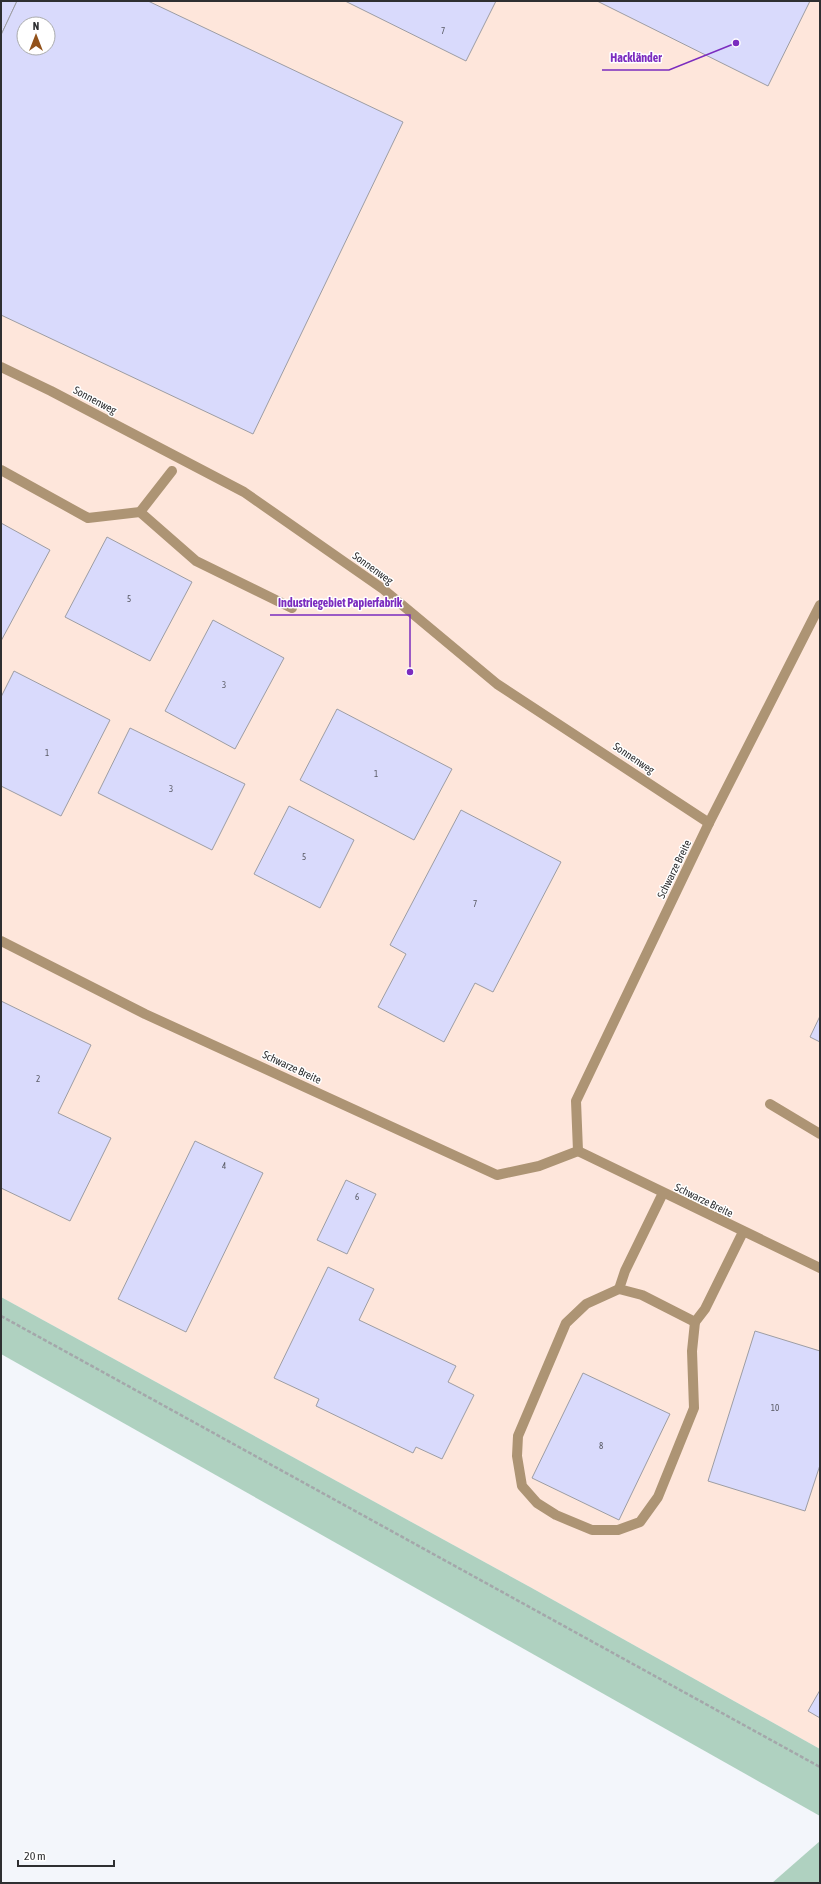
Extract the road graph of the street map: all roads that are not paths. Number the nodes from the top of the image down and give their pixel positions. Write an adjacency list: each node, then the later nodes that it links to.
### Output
1 (1, 367): 7 (street, Sonnenweg)
2 (1, 470): 4 (street)
3 (172, 472): 4 (street)
4 (140, 512): 6 (street)
5 (820, 605): 7 (street, Schwarze Breite)
6 (292, 608)
7 (709, 823): 11 (street, Schwarze Breite)
8 (1, 941): 11 (street, Schwarze Breite)
9 (770, 1104): 10 (street)
10 (820, 1134)
11 (578, 1151): 12 (street, Schwarze Breite)
12 (663, 1193): 13 (street, Schwarze Breite); 15 (street)
13 (743, 1232): 14 (street, Schwarze Breite); 16 (street)
14 (820, 1268)
15 (619, 1289): 16 (street); 16 (street)
16 (695, 1322)

